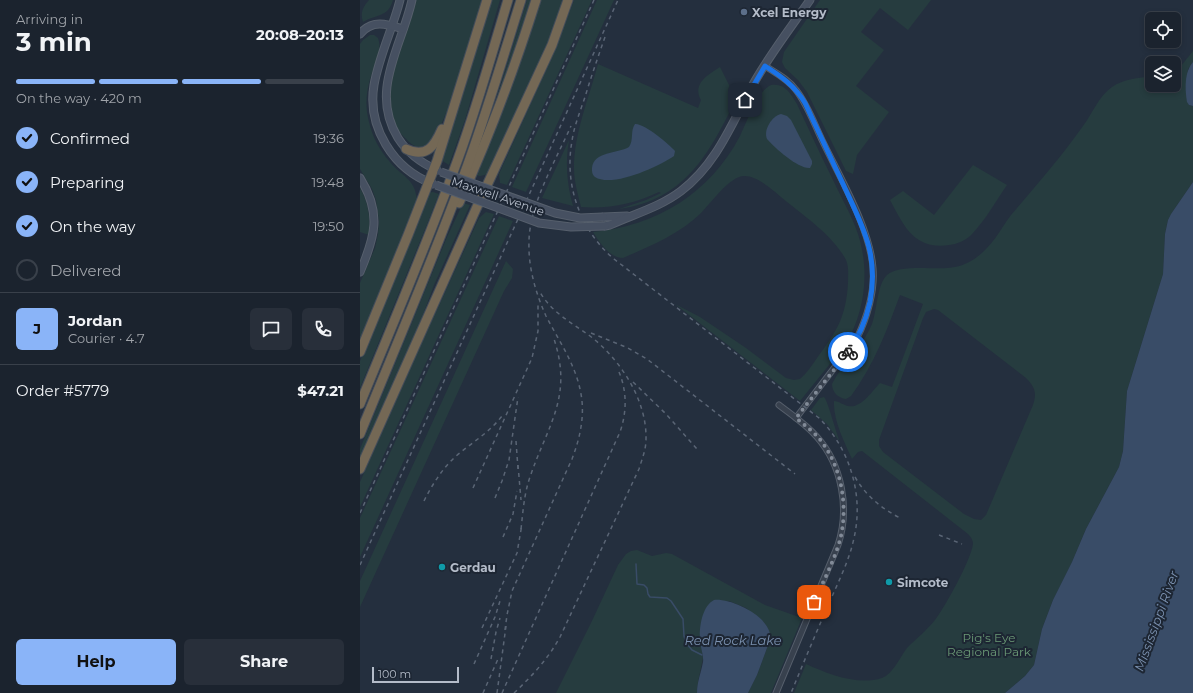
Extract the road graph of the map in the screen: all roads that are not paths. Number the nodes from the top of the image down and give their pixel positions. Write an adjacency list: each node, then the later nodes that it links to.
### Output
1 (400, 0): 9 (main road, Maxwell Avenue)
2 (412, 0): 10 (main road, Maxwell Avenue)
3 (487, 0): 13 (highway)
4 (508, 0): 24 (highway)
5 (521, 0): 21 (highway)
6 (536, 0): 21 (highway)
7 (568, 0): 18 (highway)
8 (810, 0): 12 (main road, Maxwell Avenue)
9 (393, 26): 10 (main road); 11 (main road); 17 (main road, Maxwell Avenue)
10 (403, 29): 14 (main road, Maxwell Avenue)
11 (360, 34)
12 (765, 66): 20 (main road, Maxwell Avenue); 26 (street)
13 (459, 89): 14 (highway); 15 (highway)
14 (406, 149): 15 (main road, Maxwell Avenue)
15 (437, 170): 17 (highway); 18 (main road, Maxwell Avenue, bridge)
16 (360, 178): 22 (main road)
17 (432, 184): 19 (main road, Maxwell Avenue, bridge); 23 (highway)
18 (486, 188): 19 (highway); 20 (main road, Maxwell Avenue, bridge)
19 (479, 202): 20 (main road, Maxwell Avenue, bridge); 28 (highway)
20 (631, 216)
21 (427, 271): 27 (highway)
22 (360, 272)
23 (360, 352)
24 (360, 404)
25 (779, 405): 26 (street)
26 (796, 418): 29 (street)
27 (360, 434)
28 (360, 469)
29 (776, 693)

